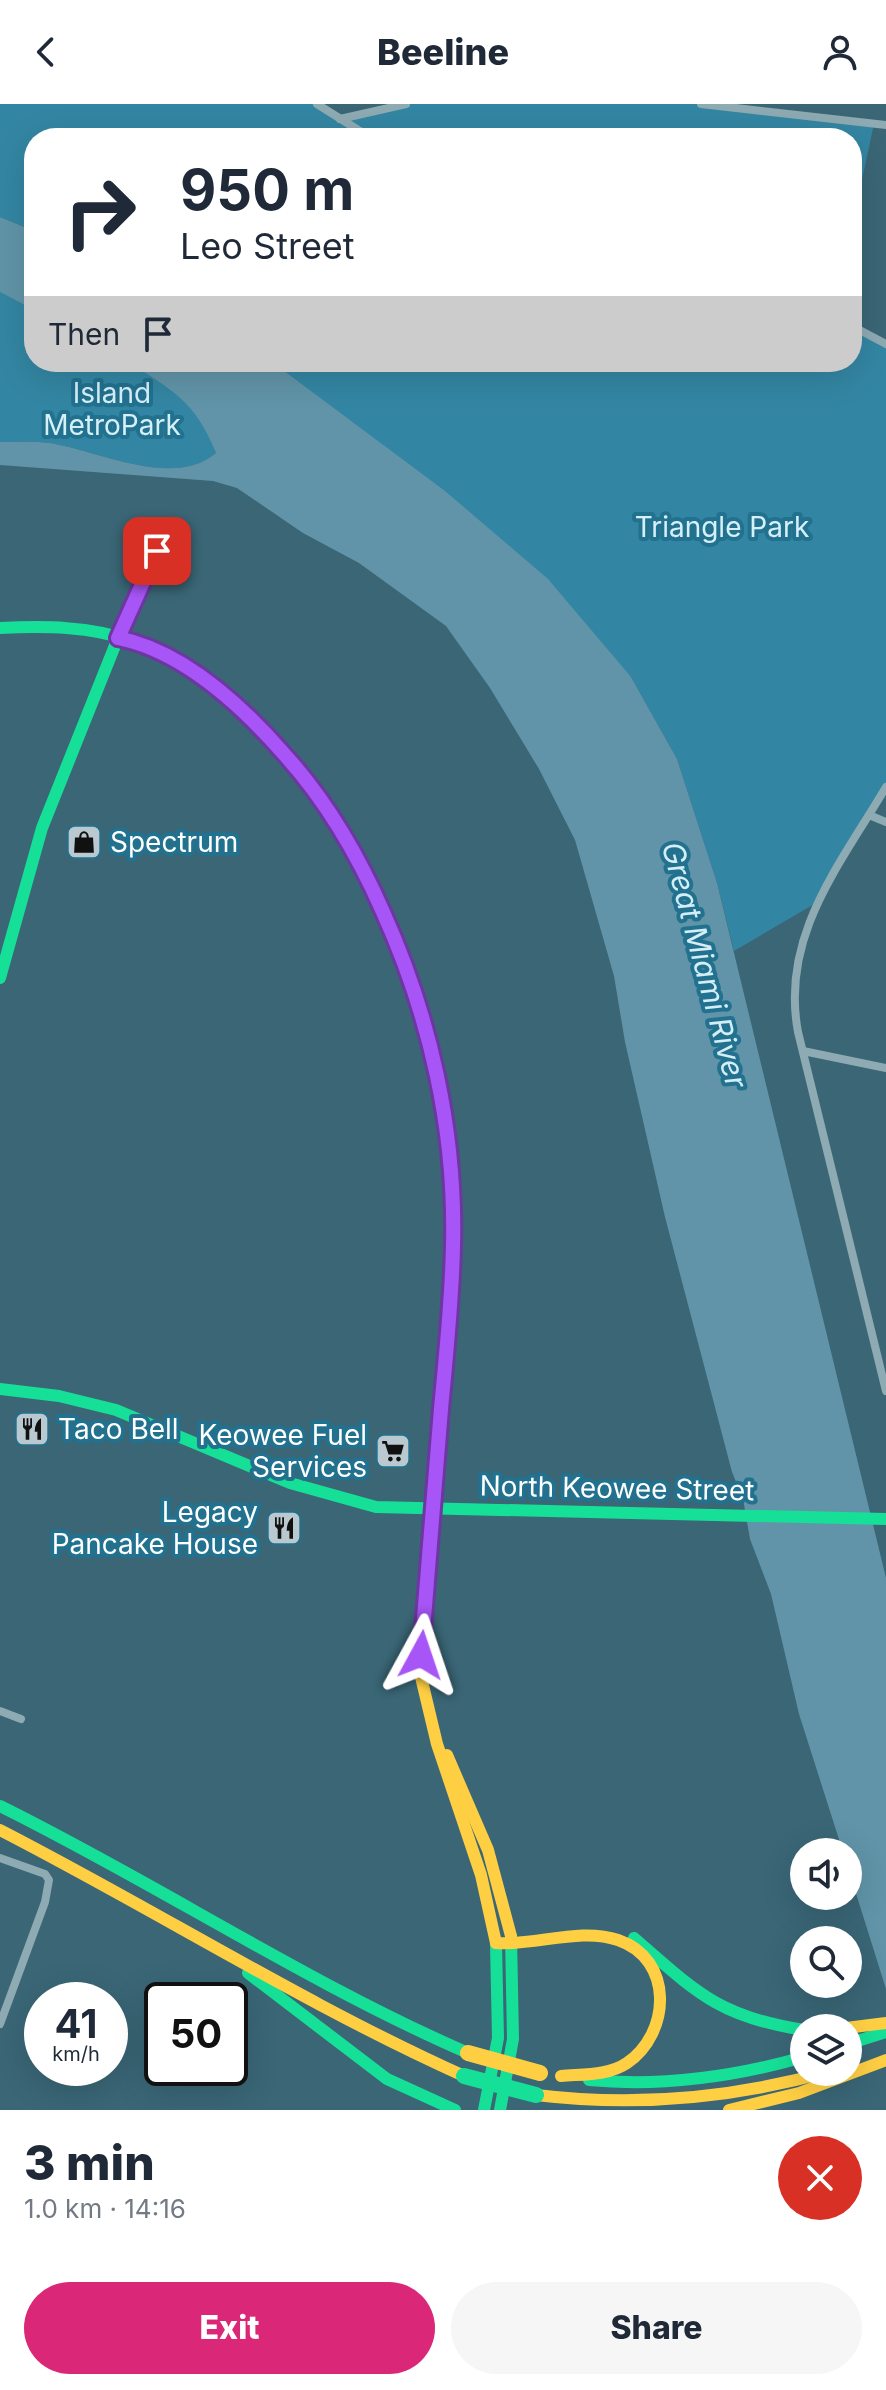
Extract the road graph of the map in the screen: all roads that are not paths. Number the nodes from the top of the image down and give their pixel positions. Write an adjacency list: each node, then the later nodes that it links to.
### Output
1 (317, 104): 4 (street)
2 (406, 104): 4 (street)
3 (701, 104): 5 (street)
4 (340, 119): 6 (street)
5 (886, 125)
6 (355, 128)
7 (862, 331): 8 (street)
8 (886, 344)
9 (157, 551): 11 (street)
10 (0, 628): 11 (main road)
11 (118, 638): 15 (main road); 20 (main road)
12 (886, 787): 13 (street)
13 (869, 815): 14 (street); 16 (street)
14 (886, 822)
15 (0, 978)
16 (803, 1051): 17 (street); 19 (street)
17 (886, 1068)
18 (0, 1389): 20 (main road, North Keowee Street)
19 (886, 1391)
20 (433, 1510): 21 (main road, North Keowee Street); 27 (main road)
21 (886, 1519)
22 (0, 1711): 23 (street)
23 (21, 1719)
24 (0, 1806): 42 (main road, bridge)
25 (0, 1830): 28 (main road)
26 (0, 1858): 30 (street)
27 (507, 1941): 33 (main road); 42 (main road); 46 (main road); 47 (main road)
28 (223, 1950): 43 (main road, bridge); 45 (main road)
29 (0, 1988): 30 (street)
30 (11, 1992): 32 (street)
31 (886, 2023): 35 (main road)
32 (0, 2024)
33 (790, 2028)
34 (886, 2032): 36 (main road)
35 (862, 2033)
36 (862, 2036)
37 (886, 2053): 40 (main road)
38 (790, 2060): 42 (main road)
39 (886, 2060): 41 (main road)
40 (862, 2063)
41 (862, 2064)
42 (561, 2076)
43 (790, 2082)
44 (814, 2086): 48 (main road)
45 (455, 2110)
46 (484, 2110)
47 (500, 2110)
48 (729, 2110)

